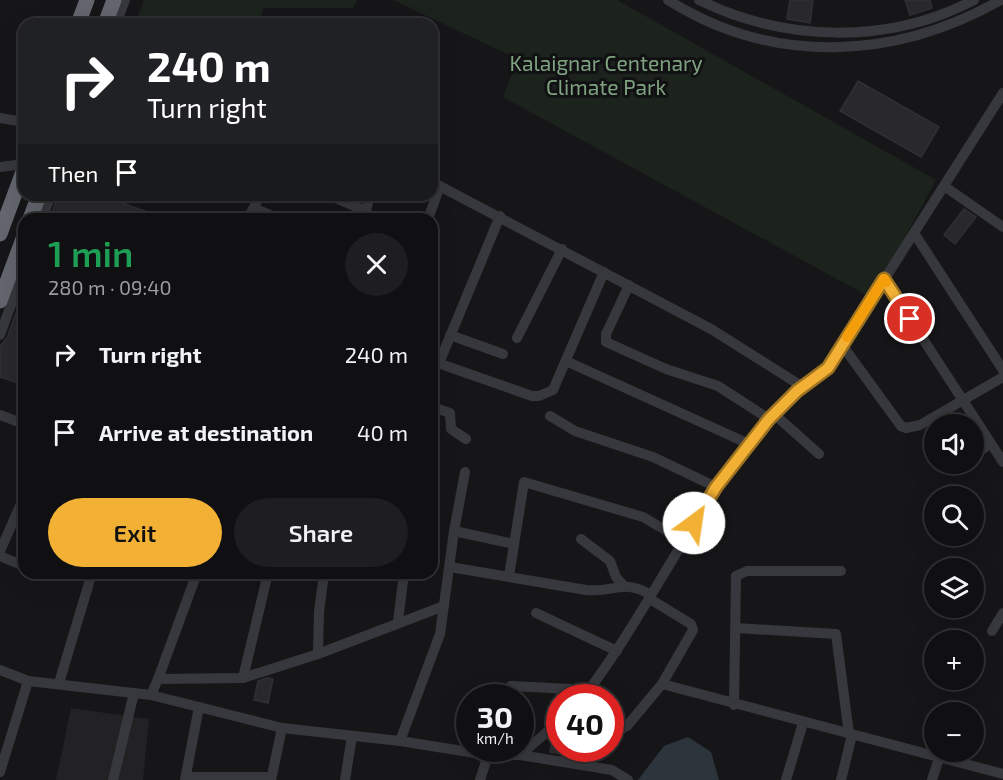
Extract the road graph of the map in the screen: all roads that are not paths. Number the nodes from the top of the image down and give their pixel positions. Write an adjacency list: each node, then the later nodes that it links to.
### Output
1 (87, 0): 8 (highway)
2 (114, 0): 9 (highway)
3 (125, 0): 10 (street)
4 (668, 0): 7 (street)
5 (699, 0): 6 (street)
6 (974, 0)
7 (1001, 0)
8 (80, 18)
9 (107, 18)
10 (118, 18)
11 (1003, 93): 18 (street)
12 (0, 118): 13 (street)
13 (18, 121)
14 (18, 166): 15 (street)
15 (0, 167)
16 (18, 178): 21 (highway)
17 (438, 185): 26 (street)
18 (944, 186): 27 (street); 28 (street)
19 (257, 201): 22 (street)
20 (339, 201): 25 (street)
21 (4, 206): 29 (highway)
22 (254, 208): 23 (street); 24 (street)
23 (251, 213)
24 (265, 213)
25 (361, 213)
26 (500, 216): 30 (street); 38 (street)
27 (1003, 227)
28 (914, 233): 33 (street); 44 (street)
29 (0, 234)
30 (562, 249): 32 (street); 39 (street)
31 (18, 252): 36 (highway)
32 (604, 272): 34 (street); 43 (street)
33 (884, 279): 40 (street); 48 (street)
34 (629, 285): 47 (street); 52 (street)
35 (18, 286): 37 (street)
36 (0, 301)
37 (0, 335)
38 (450, 335): 41 (street); 42 (street)
39 (517, 338)
40 (842, 345): 47 (street); 48 (street)
41 (503, 354)
42 (438, 358)
43 (566, 361): 45 (street); 55 (street)
44 (1001, 362)
45 (438, 363)
46 (1003, 377): 48 (street)
47 (803, 387): 52 (street)
48 (960, 400): 56 (street)
49 (438, 409): 54 (street)
50 (0, 415): 53 (street)
51 (550, 416): 61 (street)
52 (772, 417): 55 (street); 58 (street)
53 (18, 422)
54 (466, 439)
55 (749, 444): 61 (street)
56 (990, 444): 57 (street); 59 (street)
57 (984, 448)
58 (819, 454)
59 (1003, 462)
60 (465, 472): 63 (street)
61 (716, 487): 65 (street)
62 (18, 518): 67 (street)
63 (453, 531): 66 (street); 69 (street)
64 (581, 540): 77 (street)
65 (684, 541): 66 (street); 78 (street)
66 (514, 544): 71 (street)
67 (0, 554): 68 (street)
68 (18, 563)
69 (450, 567): 71 (street); 79 (street)
70 (841, 571): 83 (street)
71 (508, 576): 77 (street)
72 (90, 579): 91 (street)
73 (195, 579): 89 (street)
74 (267, 579): 88 (street)
75 (324, 579): 86 (street)
76 (403, 579): 82 (street)
77 (624, 586): 78 (street)
78 (651, 597): 85 (street); 93 (street)
79 (444, 606): 82 (street); 104 (street)
80 (536, 613): 85 (street)
81 (1003, 613): 84 (street)
82 (398, 622): 86 (street)
83 (736, 628): 96 (street); 102 (street)
84 (992, 631)
85 (617, 651): 92 (street)
86 (318, 654): 88 (street)
87 (0, 670): 90 (street)
88 (243, 678): 89 (street)
89 (158, 679): 95 (street)
90 (28, 681): 91 (street); 113 (street)
91 (59, 682): 94 (street)
92 (593, 684)
93 (662, 684): 96 (street); 100 (street)
94 (134, 693): 95 (street); 117 (street)
95 (151, 695): 97 (street)
96 (735, 705): 98 (street)
97 (199, 707): 99 (street); 116 (street)
98 (802, 723): 102 (street); 121 (street)
99 (282, 728): 103 (street); 115 (street)
100 (624, 728)
101 (546, 733): 105 (street)
102 (850, 735): 107 (street); 122 (street)
103 (352, 736): 104 (street); 118 (street)
104 (400, 741): 106 (street)
105 (534, 743)
106 (456, 750)
107 (924, 754)
108 (534, 757): 120 (street)
109 (486, 762): 119 (street)
110 (938, 762): 123 (street)
111 (955, 762): 112 (street)
112 (991, 771): 114 (street); 124 (street)
113 (0, 772)
114 (1003, 774)
115 (271, 778): 116 (street)
116 (185, 779)
117 (113, 780)
118 (345, 780)
119 (480, 780)
120 (628, 780)
121 (786, 780)
122 (841, 780)
123 (932, 780)
124 (999, 780)

